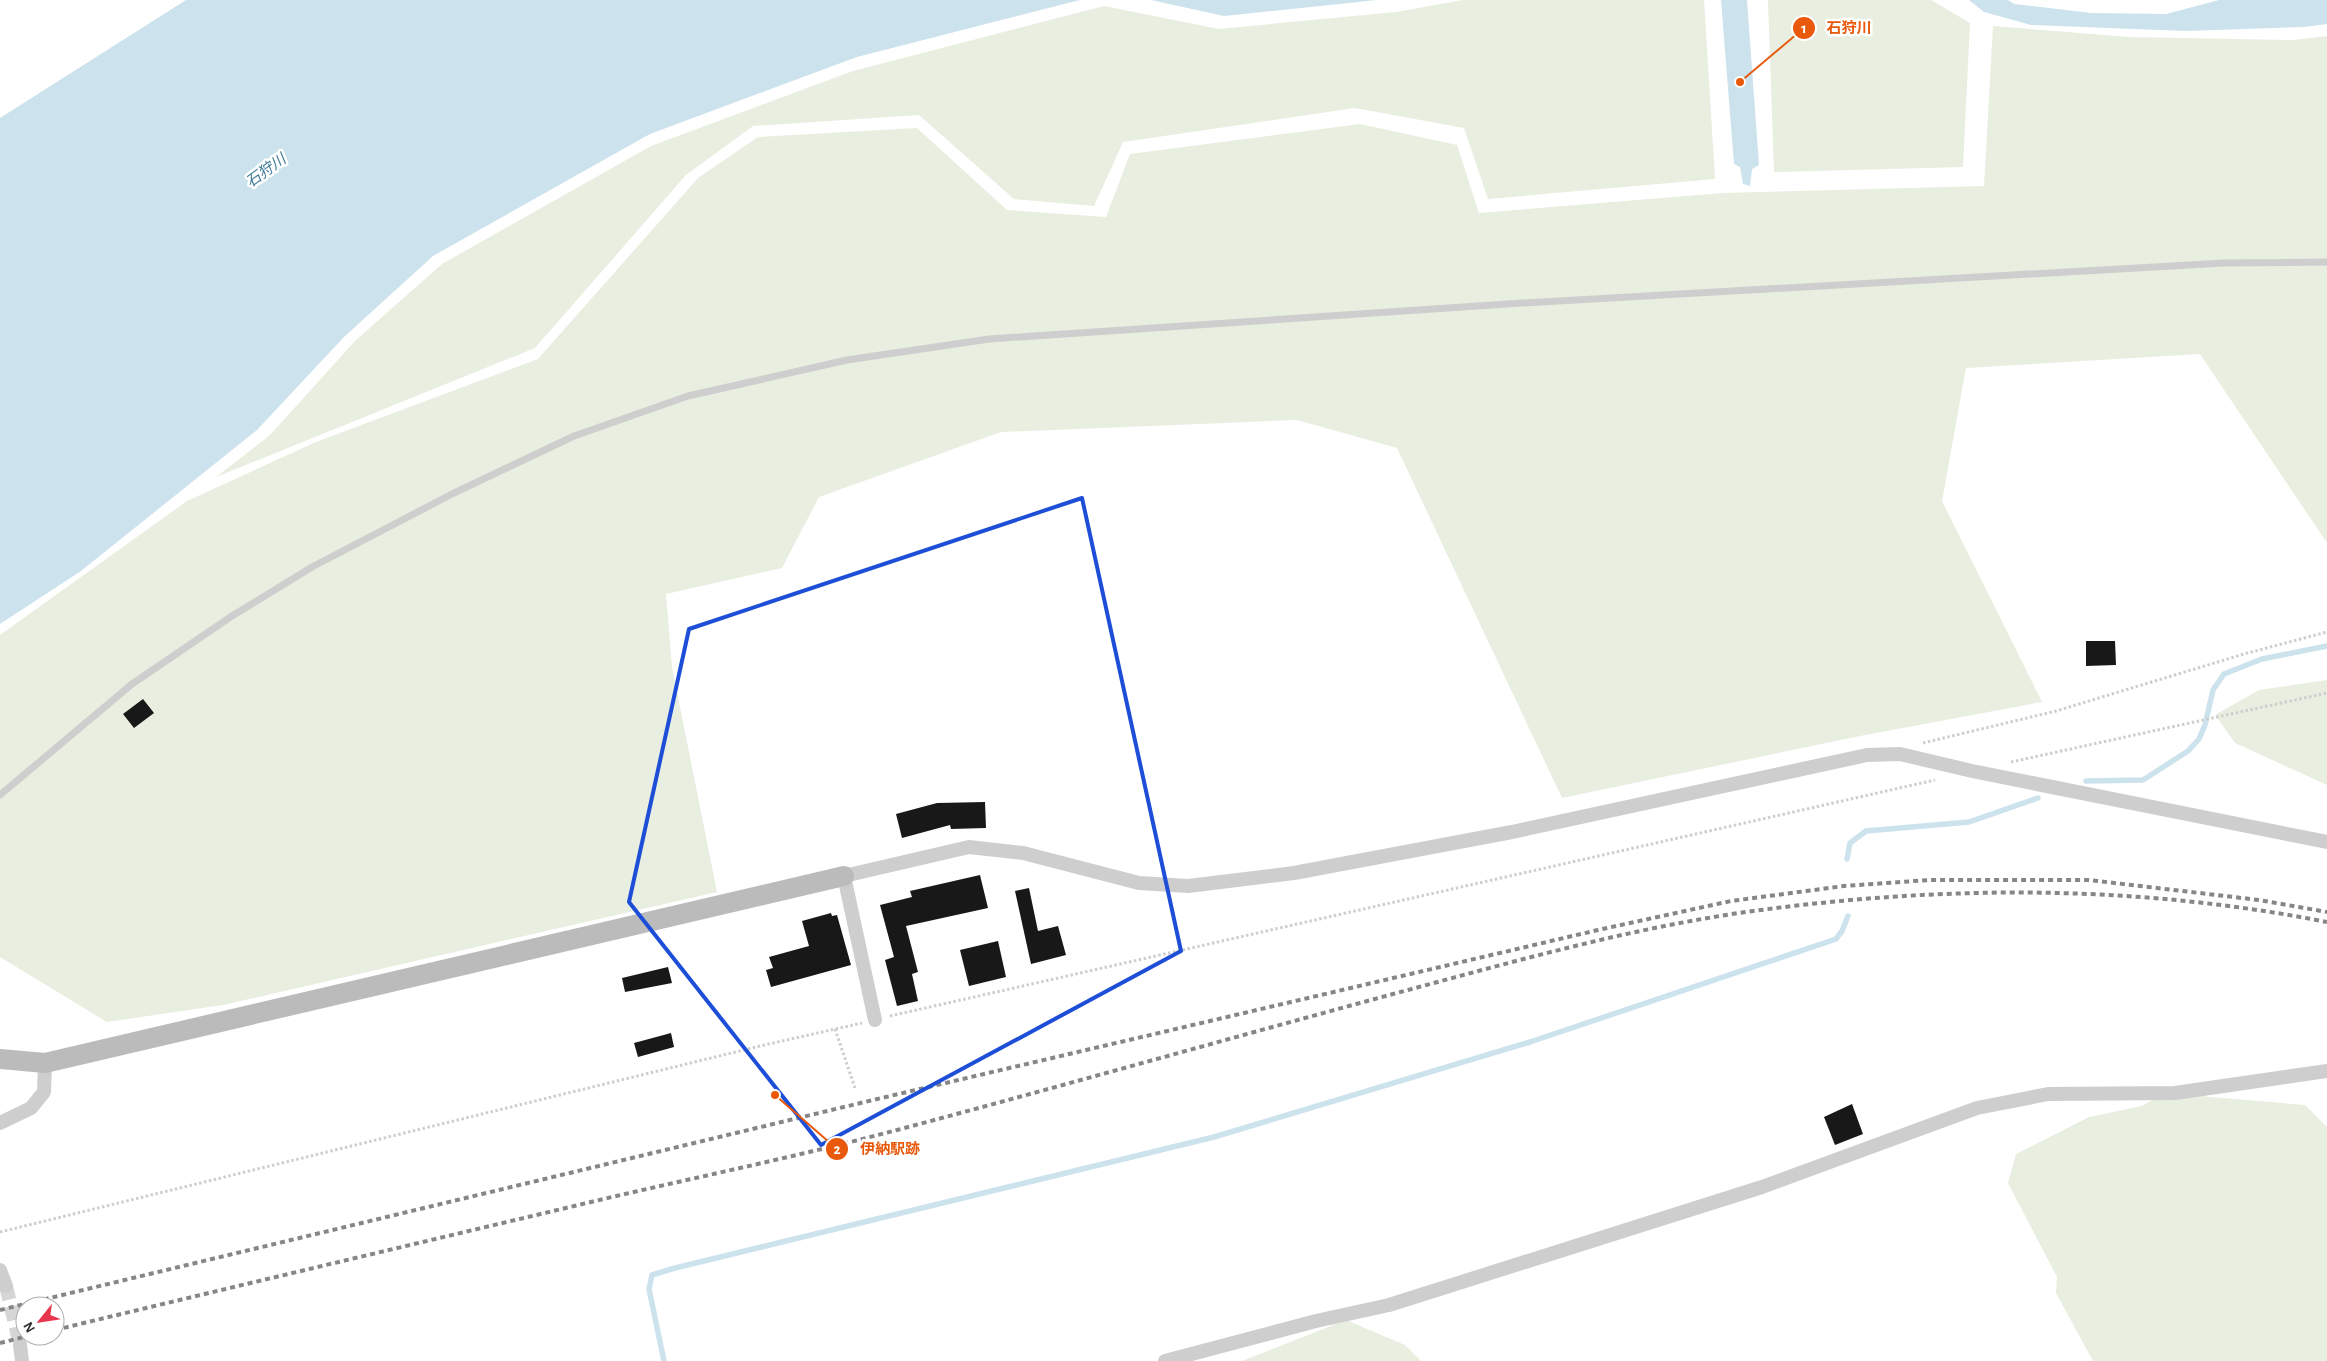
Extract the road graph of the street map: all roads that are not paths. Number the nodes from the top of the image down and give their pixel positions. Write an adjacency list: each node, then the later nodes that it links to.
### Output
1 (2327, 262): 2 (lane)
2 (0, 795)
3 (2327, 842): 4 (street)
4 (844, 876): 5 (street); 7 (street)
5 (875, 1020)
6 (0, 1059): 7 (street)
7 (45, 1063): 9 (street)
8 (2327, 1071): 14 (street)
9 (0, 1123)
10 (0, 1270): 11 (street)
11 (6, 1286)
12 (20, 1346): 13 (street)
13 (22, 1361)
14 (1165, 1361)

